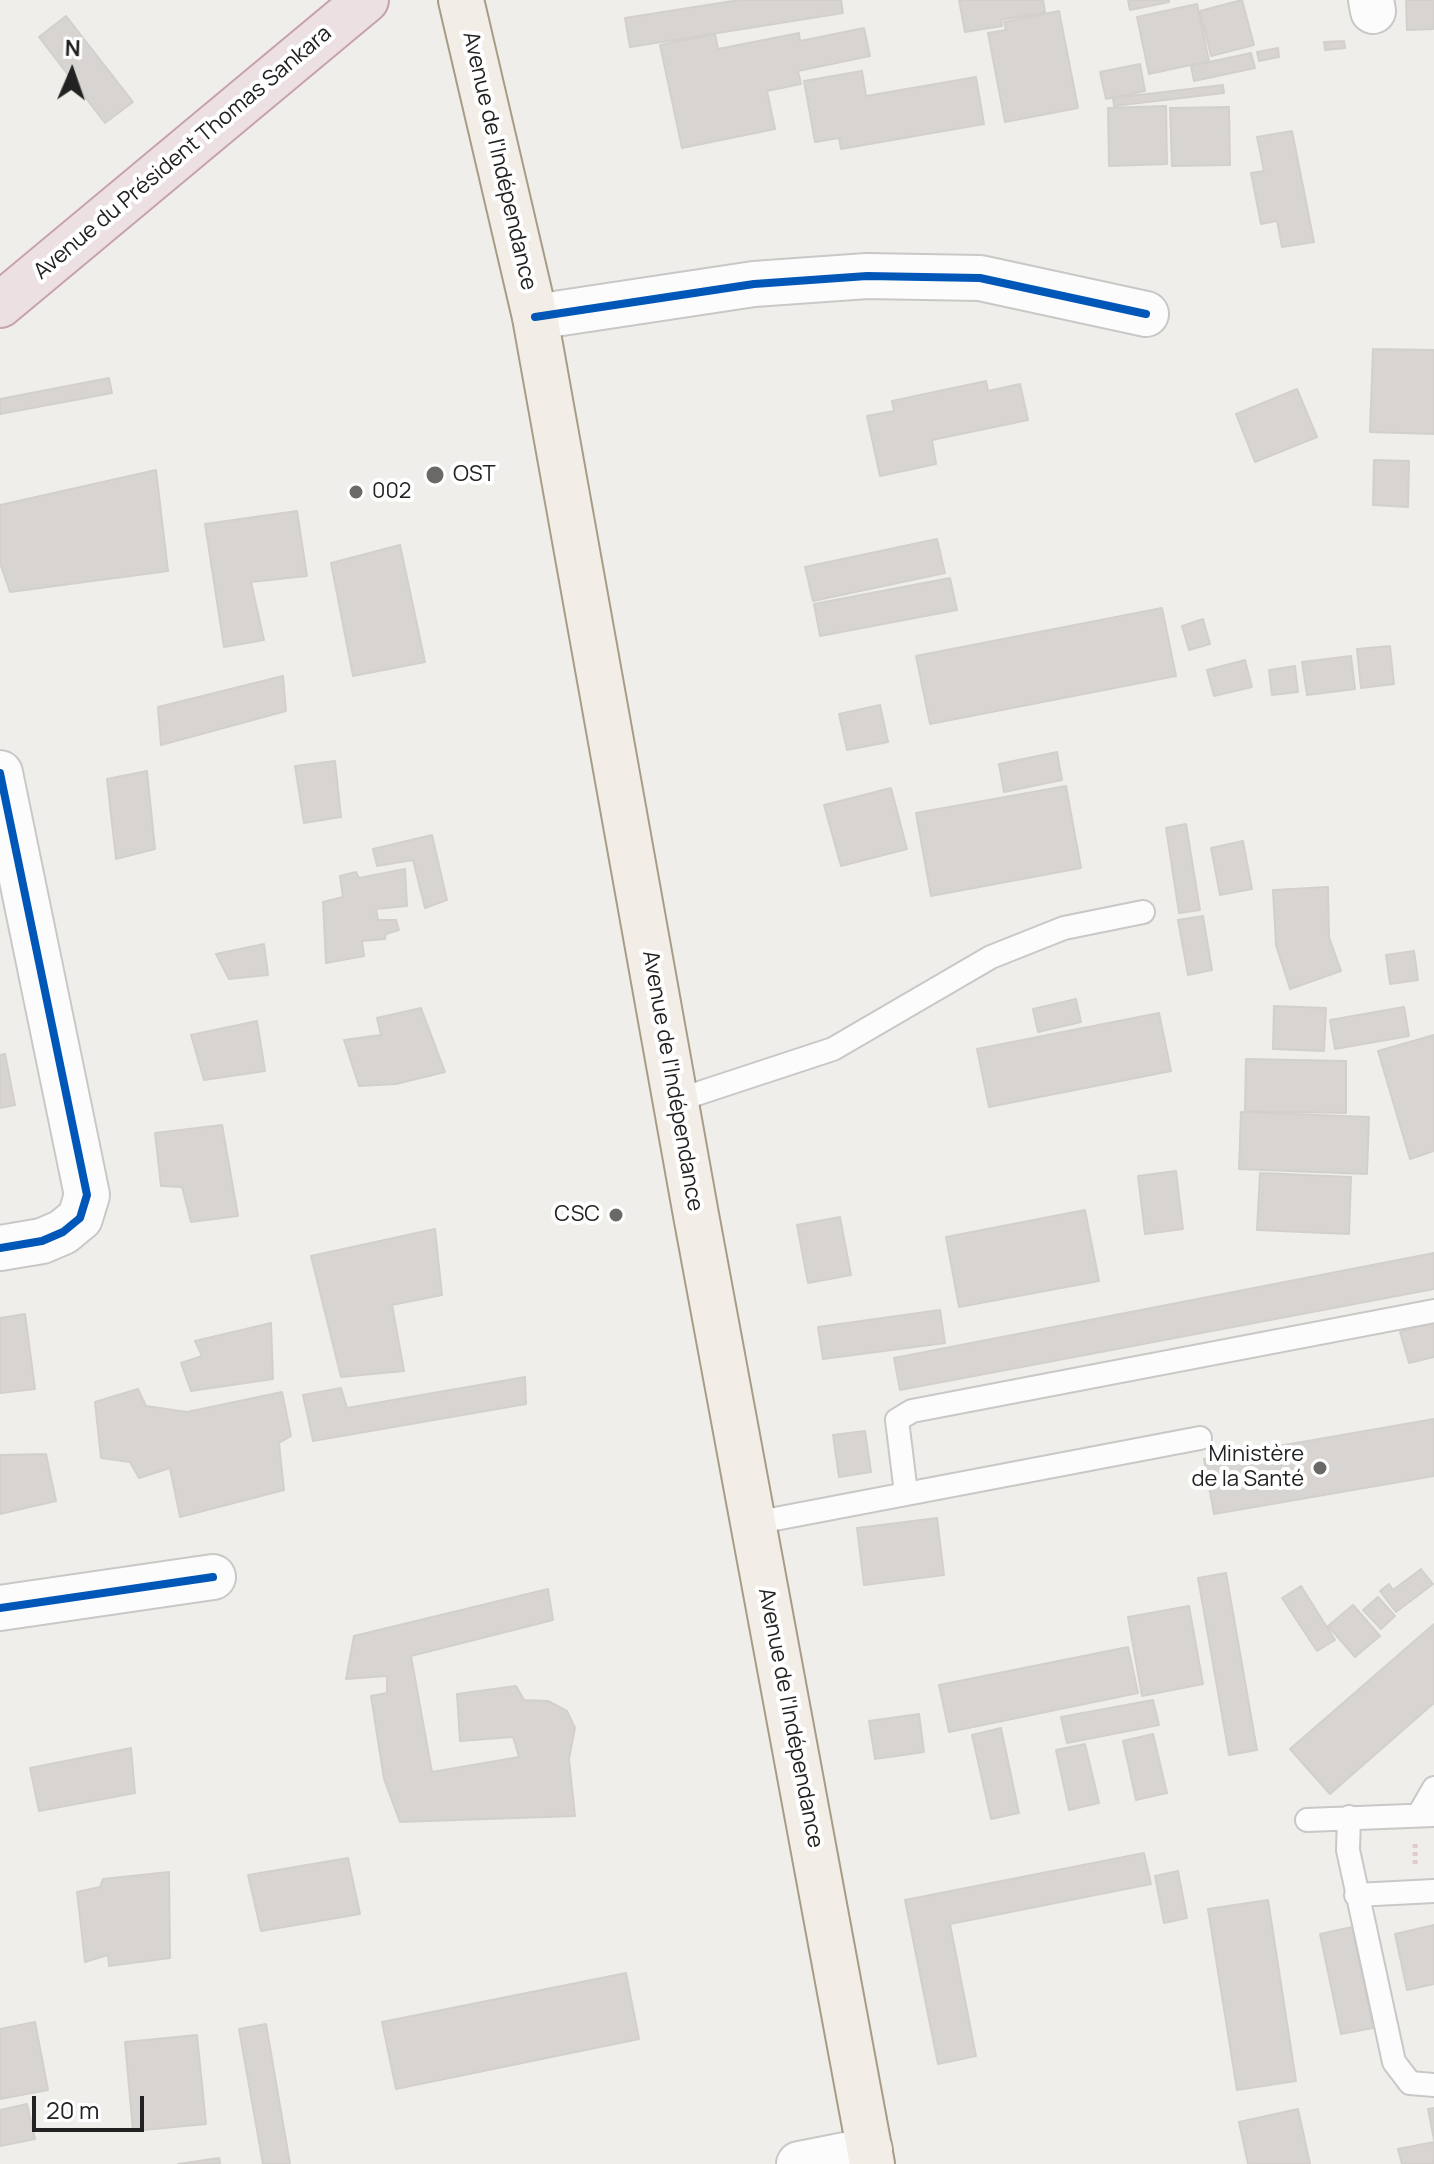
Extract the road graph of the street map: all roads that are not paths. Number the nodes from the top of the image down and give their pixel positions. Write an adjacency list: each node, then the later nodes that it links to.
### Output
1 (366, 0): 3 (highway, Avenue du Président Thomas Sankara)
2 (461, 0): 5 (main road, Avenue de l'Indépendance)
3 (0, 305)
4 (1146, 314): 5 (street)
5 (535, 317): 8 (main road, Avenue de l'Indépendance)
6 (0, 773): 9 (street)
7 (1143, 912): 8 (lane)
8 (675, 1101): 13 (main road, Avenue de l'Indépendance)
9 (0, 1248)
10 (1434, 1311): 12 (lane)
11 (1200, 1438): 12 (lane)
12 (906, 1493): 13 (lane)
13 (754, 1523): 23 (main road, Avenue de l'Indépendance)
14 (213, 1577): 15 (street)
15 (0, 1608)
16 (1434, 1788): 17 (lane)
17 (1426, 1814): 18 (lane)
18 (1349, 1817): 19 (lane); 21 (lane)
19 (1307, 1820)
20 (1425, 1892): 21 (lane)
21 (1356, 1895): 22 (lane)
22 (1434, 2085)
23 (871, 2157): 24 (street)
24 (799, 2164)

